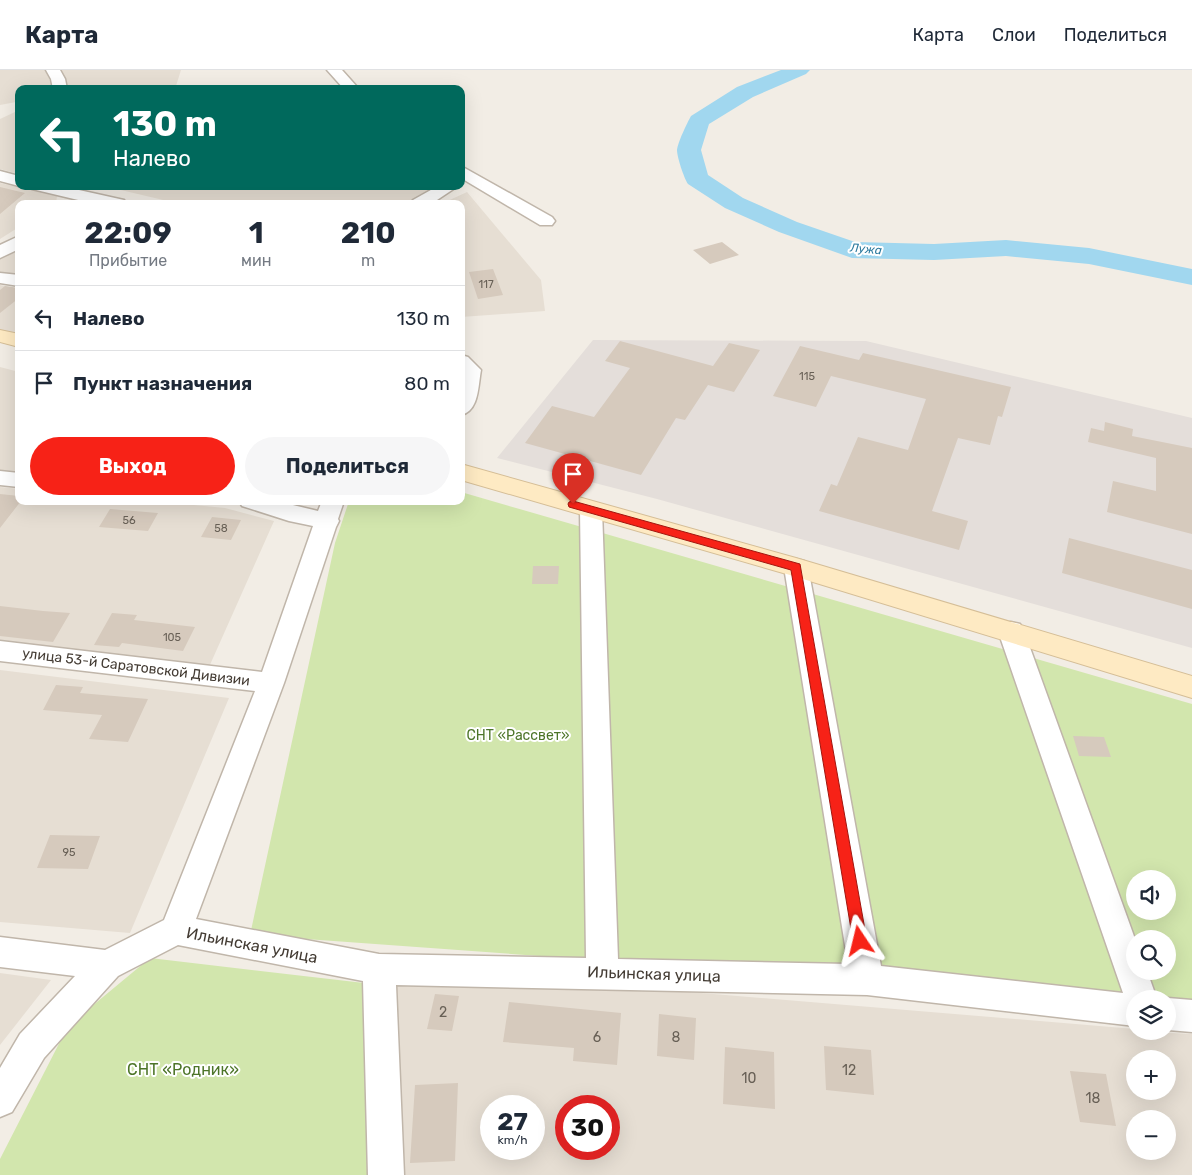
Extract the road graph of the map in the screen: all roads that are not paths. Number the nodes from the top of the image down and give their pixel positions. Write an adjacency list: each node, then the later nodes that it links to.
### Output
1 (53, 70): 3 (street)
2 (334, 70): 4 (street)
3 (59, 85)
4 (348, 85)
5 (0, 176): 7 (street)
6 (465, 177): 13 (street)
7 (15, 180)
8 (50, 190): 10 (street)
9 (443, 190): 12 (street)
10 (66, 195): 11 (street)
11 (95, 200)
12 (426, 200)
13 (546, 221)
14 (15, 244): 15 (street)
15 (0, 253)
16 (0, 278): 17 (street)
17 (15, 280)
18 (0, 336): 19 (main road)
19 (15, 340)
20 (465, 365): 21 (street)
21 (465, 401)
22 (465, 473): 26 (main road)
23 (0, 478): 24 (street)
24 (15, 480)
25 (263, 505): 27 (street)
26 (591, 510): 28 (main road); 37 (street)
27 (330, 511): 31 (street)
28 (796, 567): 29 (main road); 38 (street)
29 (1011, 631): 32 (main road); 39 (street)
30 (0, 652): 31 (street, улица 53-й Саратовской Дивизии)
31 (271, 683): 33 (street)
32 (1192, 687)
33 (176, 930): 35 (street); 36 (street, Ильинская улица)
34 (0, 952): 35 (street)
35 (107, 965): 43 (street)
36 (379, 969): 37 (street, Ильинская улица); 44 (street)
37 (602, 973): 38 (street, Ильинская улица)
38 (867, 980): 40 (street, Ильинская улица)
39 (1138, 990)
40 (1126, 1009)
41 (1176, 1015): 42 (street)
42 (1192, 1016)
43 (0, 1100)
44 (386, 1175)

